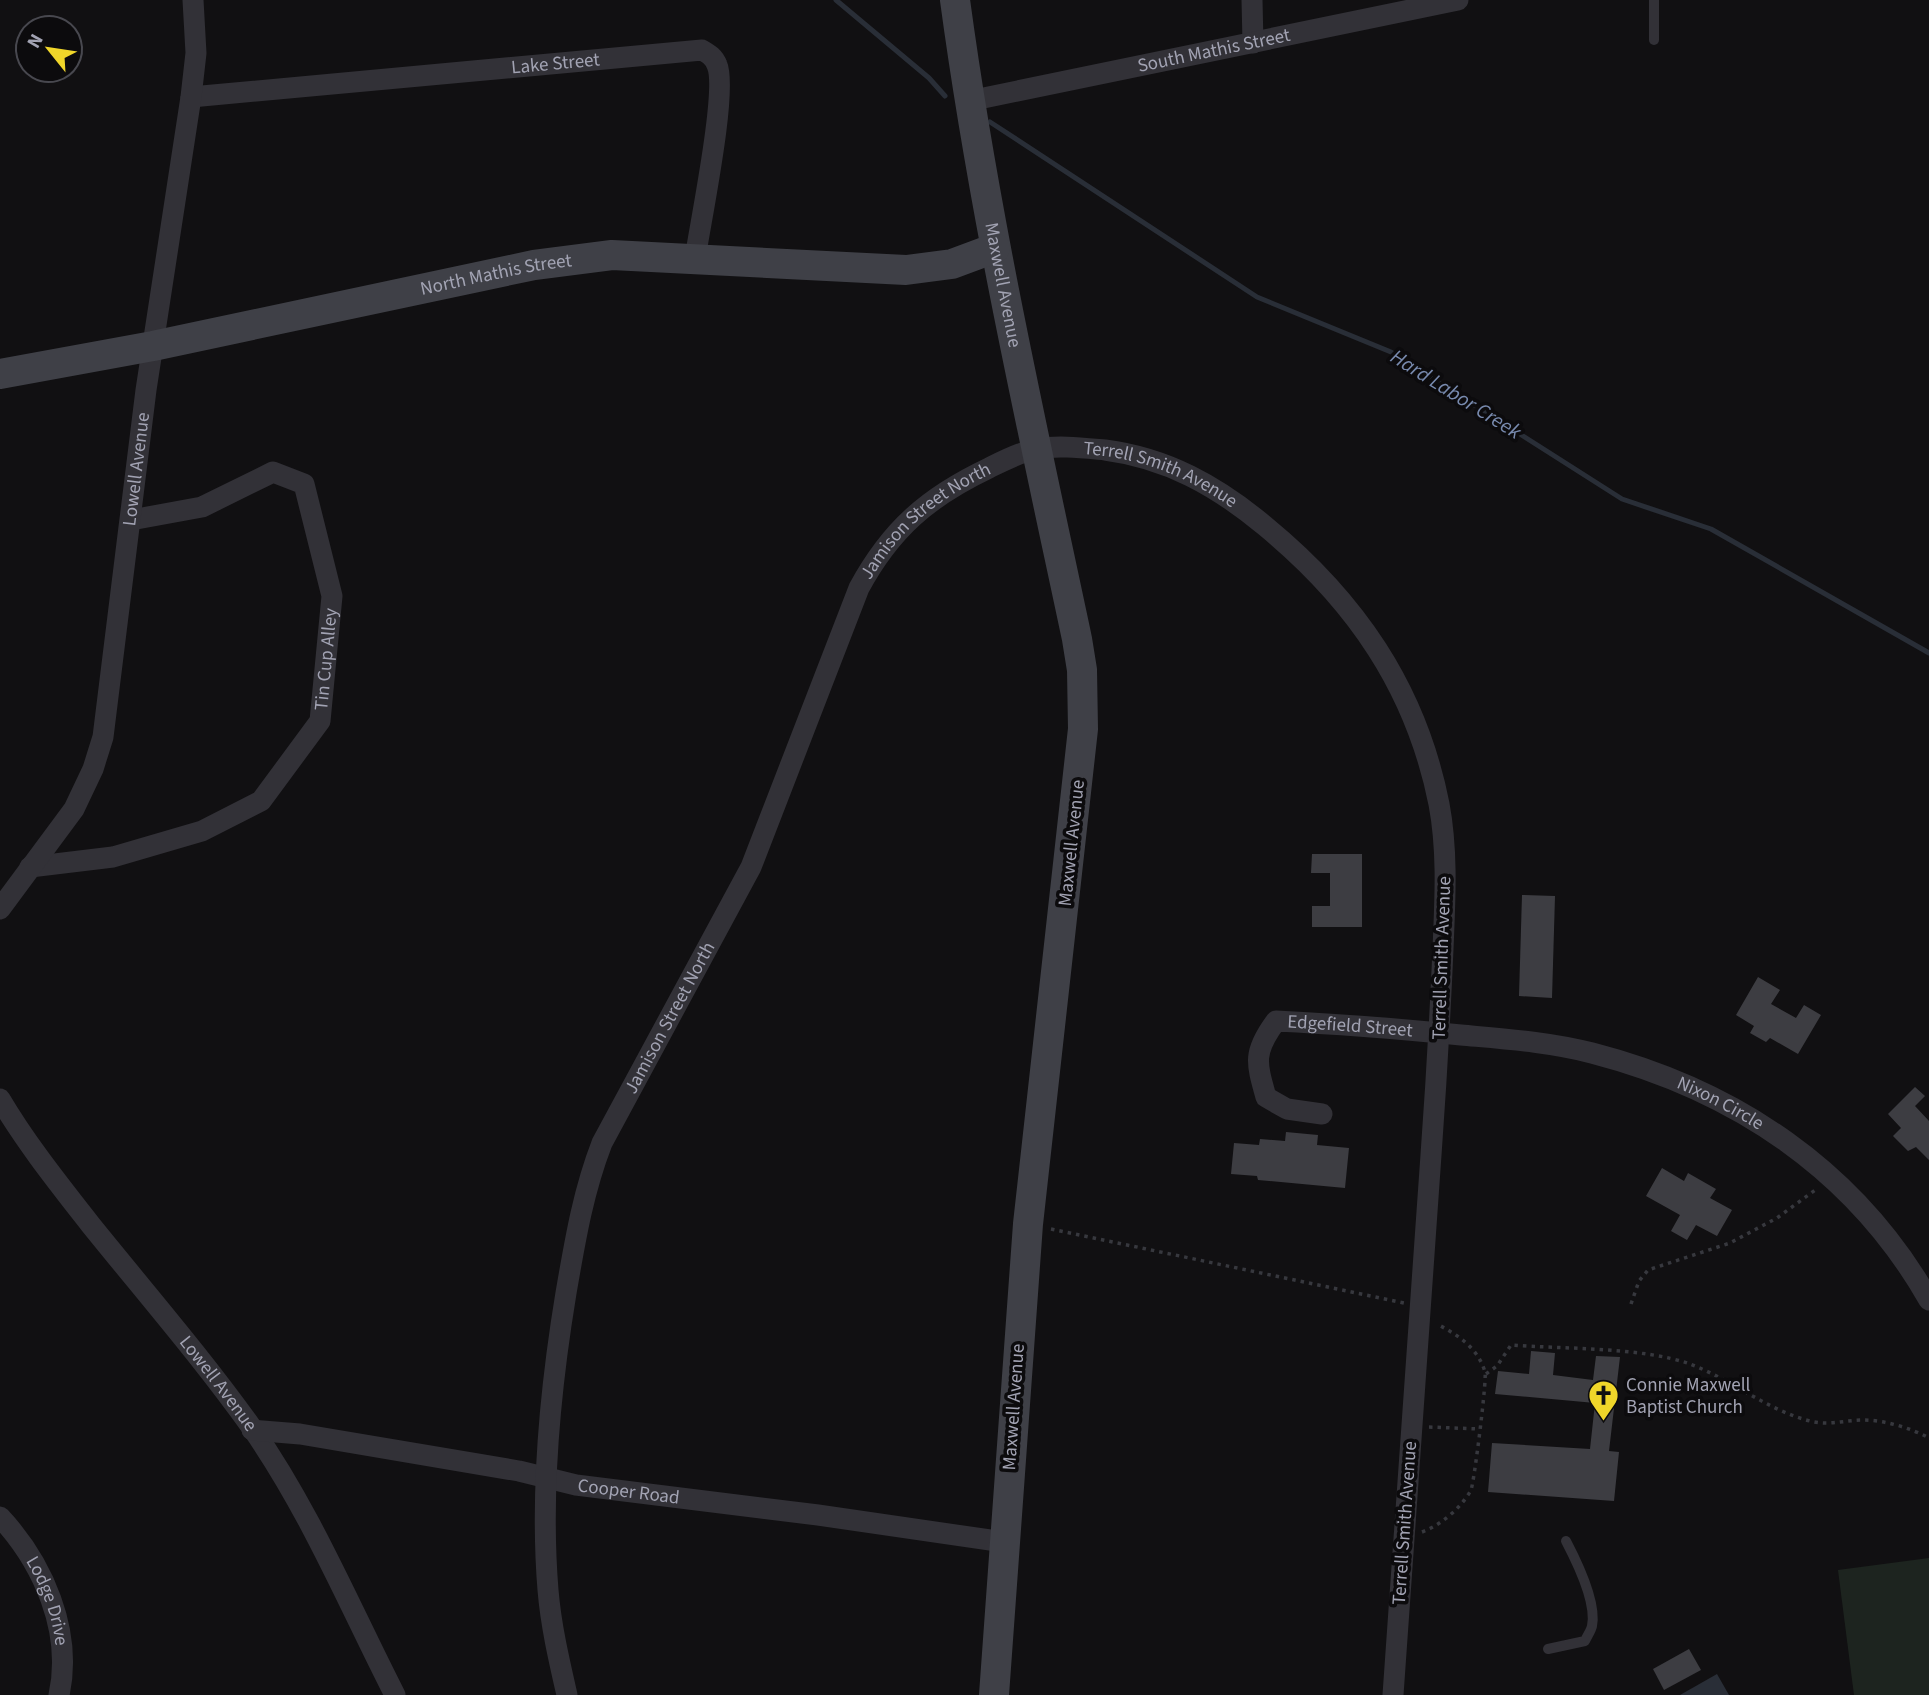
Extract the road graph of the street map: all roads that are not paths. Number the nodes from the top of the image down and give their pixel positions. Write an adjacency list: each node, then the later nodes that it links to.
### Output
1 (193, 0): 9 (street, Lowell Avenue)
2 (955, 0): 10 (main road, Maxwell Avenue)
3 (1252, 0): 8 (street)
4 (1458, 0): 6 (street, South Mathis Street)
5 (1654, 0): 7 (lane)
6 (1371, 9): 8 (street, South Mathis Street)
7 (1654, 40)
8 (1253, 43): 10 (street, South Mathis Street)
9 (191, 97): 12 (street, Lake Street); 13 (street, Lowell Avenue)
10 (969, 101): 11 (main road, Maxwell Avenue)
11 (995, 248): 12 (main road, North Mathis Street); 15 (main road, Maxwell Avenue)
12 (695, 259): 13 (main road, North Mathis Street)
13 (153, 346): 14 (main road, North Mathis Street); 16 (street, Lowell Avenue)
14 (0, 374)
15 (1036, 449): 19 (street, Terrell Smith Avenue); 24 (street, Jamison Street North); 27 (main road, Maxwell Avenue)
16 (131, 520): 17 (street, Lowell Avenue); 17 (street, Tin Cup Alley)
17 (30, 867): 18 (street, Lowell Avenue)
18 (0, 909)
19 (1440, 1033): 21 (street, Edgefield Street); 22 (street, Nixon Circle); 33 (street, Terrell Smith Avenue)
20 (0, 1099): 23 (street, Lowell Avenue)
21 (1322, 1114)
22 (1929, 1300)
23 (253, 1430): 24 (street, Cooper Road); 30 (street, Lowell Avenue)
24 (548, 1478): 27 (street, Cooper Road); 31 (street, Jamison Street North)
25 (0, 1517): 29 (street, Lodge Drive)
26 (1566, 1541): 28 (lane)
27 (1004, 1542): 32 (main road, Maxwell Avenue)
28 (1548, 1649)
29 (59, 1695)
30 (395, 1695)
31 (567, 1695)
32 (994, 1695)
33 (1393, 1695)

